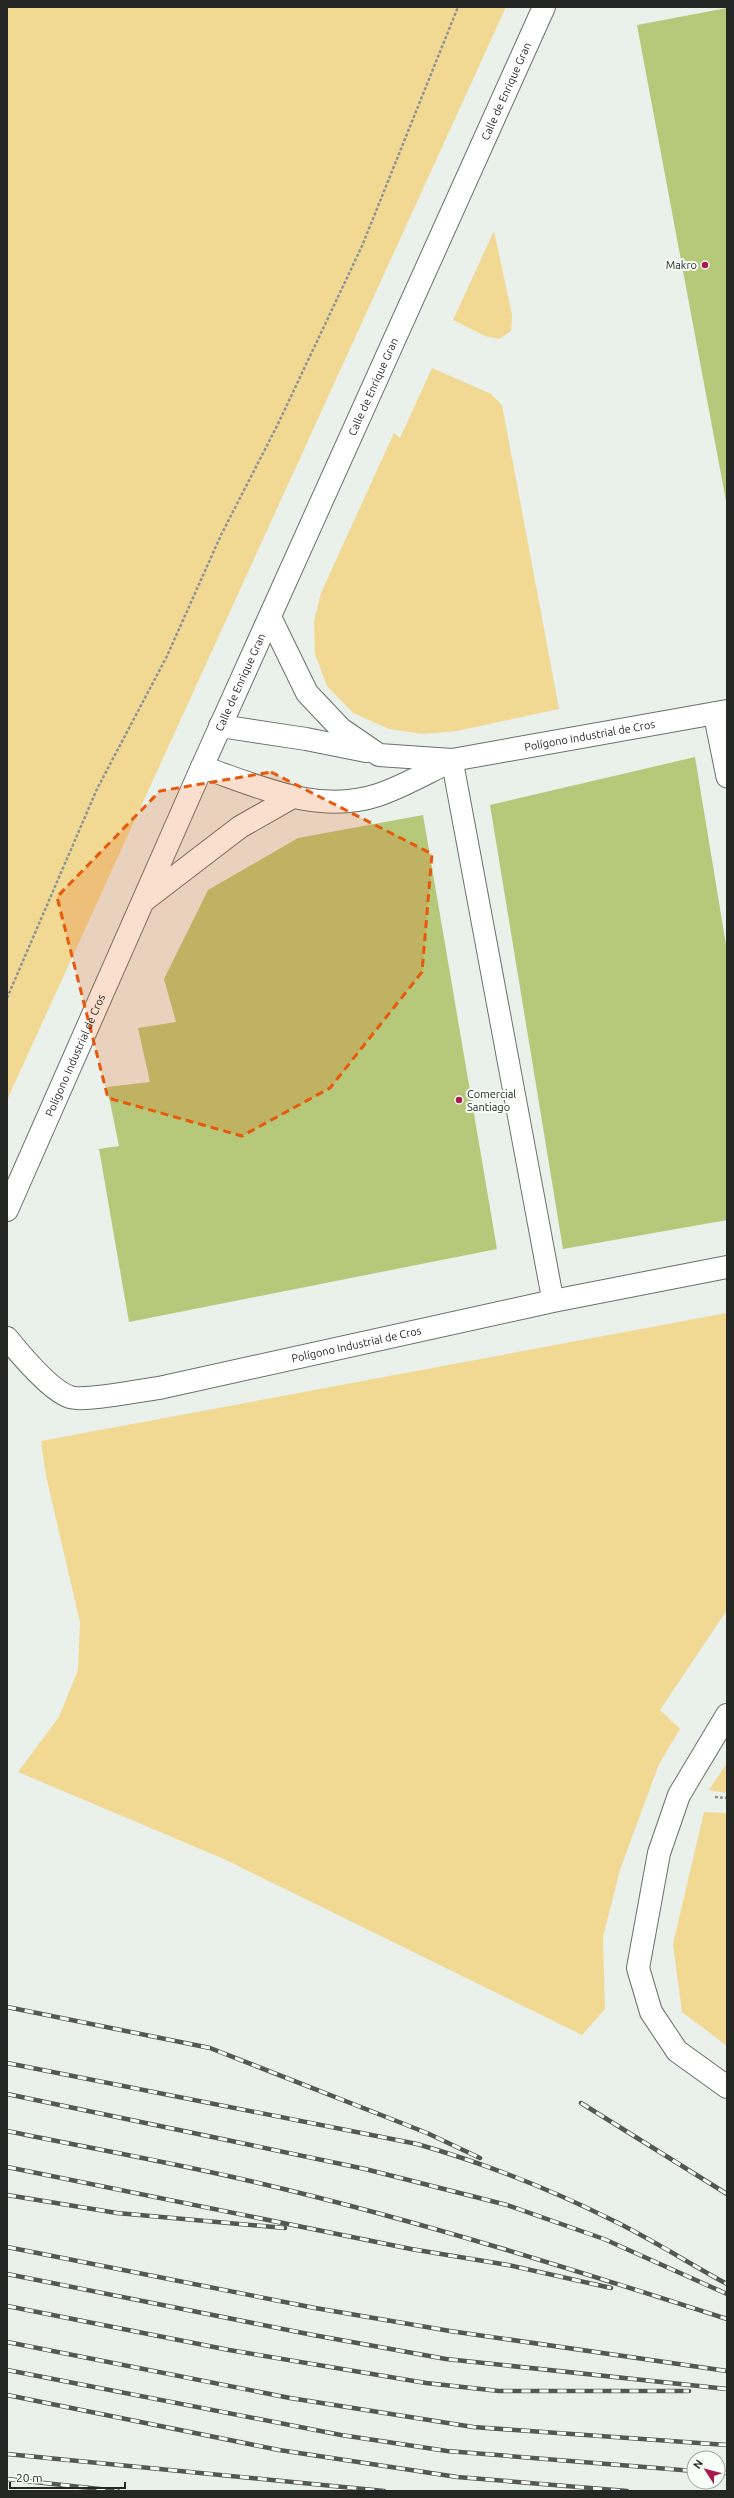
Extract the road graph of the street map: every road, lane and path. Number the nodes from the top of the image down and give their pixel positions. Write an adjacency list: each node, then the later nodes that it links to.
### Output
1 (458, 7): 12 (path)
2 (544, 7): 3 (street, Calle de Enrique Gran)
3 (270, 617): 5 (street, Calle de Enrique Gran); 6 (street, Polígono Industrial de Cros)
4 (721, 712): 7 (street, Polígono Industrial de Cros); 9 (lane)
5 (220, 726): 6 (street, Polígono Industrial de Cros); 8 (street, Calle de Enrique Gran)
6 (377, 753): 7 (street, Polígono Industrial de Cros)
7 (452, 760): 10 (street, Polígono Industrial de Cros); 15 (lane)
8 (202, 767): 10 (street, Polígono Industrial de Cros); 11 (street, Polígono Industrial de Cros)
9 (727, 777)
10 (291, 798): 11 (street, Polígono Industrial de Cros)
11 (143, 901): 13 (street, Polígono Industrial de Cros)
12 (7, 998)
13 (7, 1210)
14 (727, 1267): 15 (street, Polígono Industrial de Cros)
15 (553, 1301): 16 (street, Polígono Industrial de Cros)
16 (7, 1338)
17 (727, 1715): 18 (street)
18 (727, 2087)

